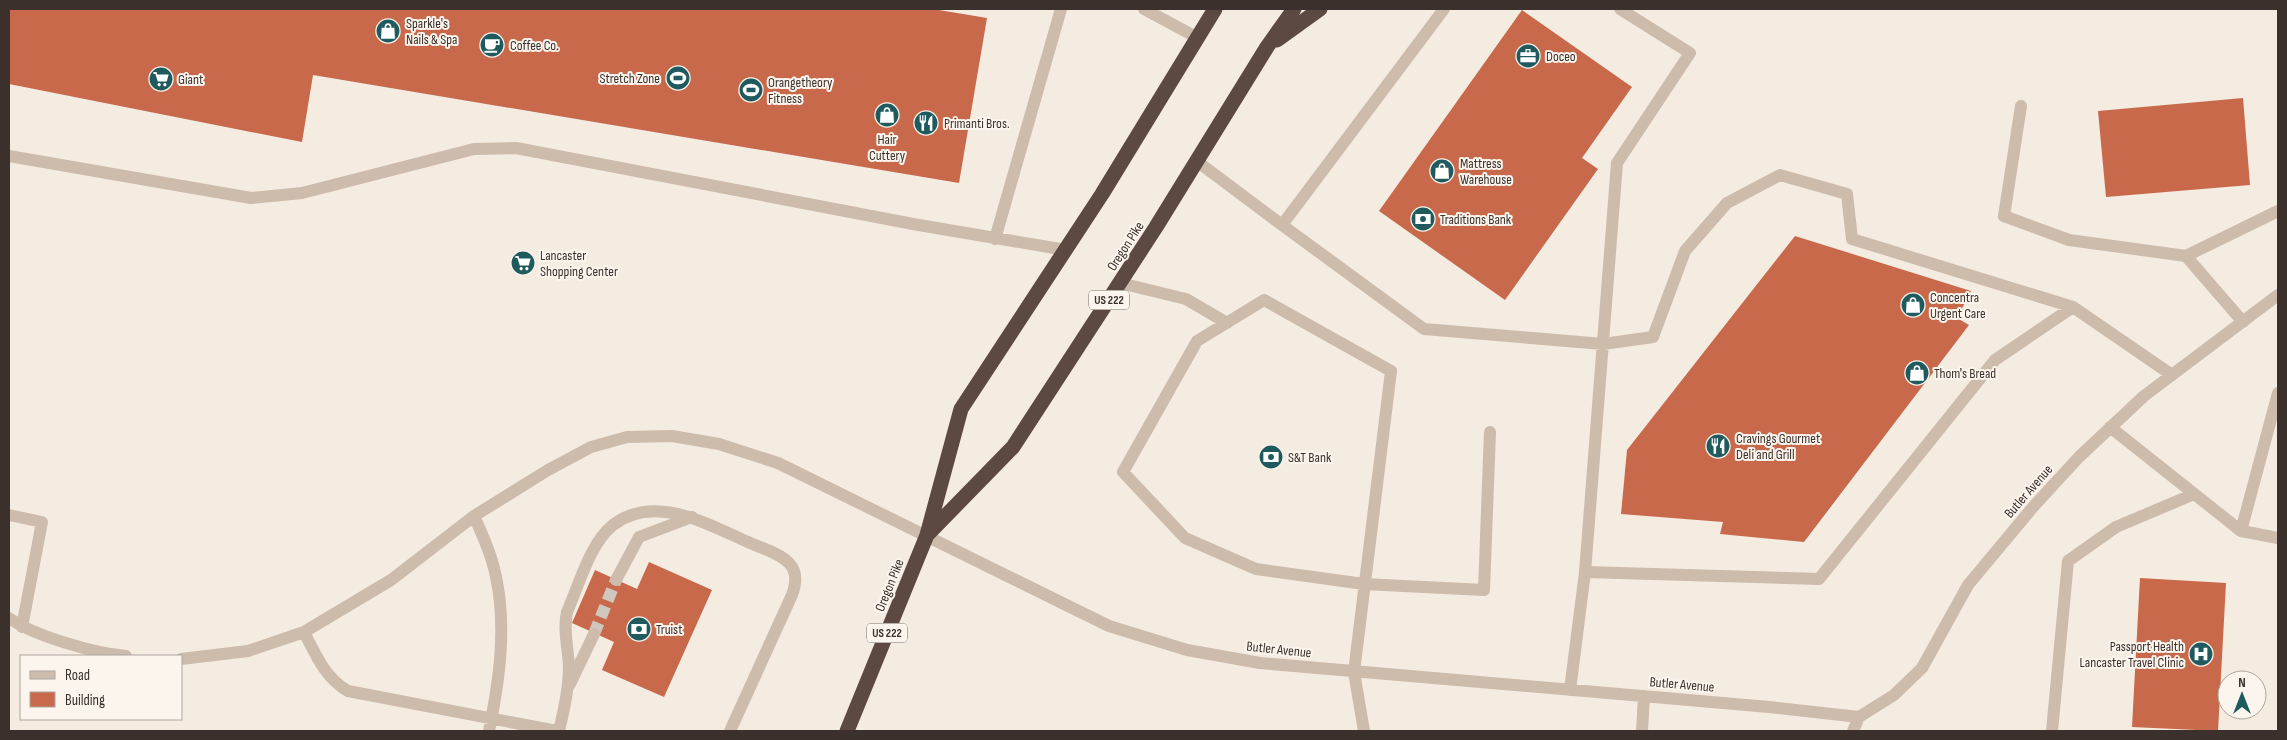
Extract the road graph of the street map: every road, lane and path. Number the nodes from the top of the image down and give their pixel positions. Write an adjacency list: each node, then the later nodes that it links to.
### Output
1 (1061, 9): 16 (street)
2 (1144, 9): 9 (street)
3 (1203, 9): 9 (highway)
4 (1215, 9): 9 (highway, Oregon Pike)
5 (1294, 9): 10 (highway, Oregon Pike)
6 (1320, 9): 10 (highway, US 222)
7 (1444, 9): 15 (street)
8 (1620, 9): 24 (street)
9 (1198, 38): 17 (highway, Oregon Pike / US 222)
10 (1267, 47): 13 (highway, Oregon Pike / US 222)
11 (2021, 106): 18 (street)
12 (9, 156): 16 (street)
13 (1198, 162): 15 (street); 19 (highway, Oregon Pike / US 222)
14 (2278, 211): 18 (street)
15 (1282, 225): 24 (street)
16 (995, 239): 17 (street)
17 (1066, 250): 34 (highway, Oregon Pike / US 222)
18 (2186, 256): 22 (street)
19 (1120, 283): 23 (street); 34 (highway, Oregon Pike / US 222)
20 (2278, 295): 22 (street, Butler Avenue)
21 (2073, 307): 24 (street); 25 (street); 36 (street)
22 (2243, 322): 25 (street, Butler Avenue)
23 (1228, 323): 38 (street); 38 (street)
24 (1603, 344): 36 (street)
25 (2172, 375): 27 (street, Butler Avenue)
26 (2278, 393): 33 (street)
27 (2110, 427): 29 (street); 50 (street, Butler Avenue)
28 (1490, 432): 38 (street)
29 (2194, 494): 33 (street); 58 (street)
30 (9, 515): 40 (street)
31 (474, 516): 34 (street, Butler Avenue); 42 (street, Butler Avenue); 51 (street)
32 (692, 517): 37 (street); 47 (street); 53 (street)
33 (2241, 531): 35 (street)
34 (927, 535): 46 (street, Butler Avenue); 54 (highway, Oregon Pike / US 222)
35 (2278, 538)
36 (1586, 572): 48 (street)
37 (616, 580)
38 (1364, 584): 46 (street)
39 (9, 618): 40 (street)
40 (22, 627): 41 (street); 44 (street)
41 (9, 628)
42 (304, 632): 45 (street, Butler Avenue); 51 (street)
43 (594, 634): 47 (street)
44 (122, 655)
45 (182, 659)
46 (1354, 672): 48 (street, Butler Avenue); 55 (street)
47 (568, 688): 52 (street)
48 (1570, 690): 49 (street, Butler Avenue)
49 (1644, 696): 50 (street, Butler Avenue); 56 (street)
50 (1858, 717): 57 (street)
51 (490, 725): 52 (street)
52 (558, 731)
53 (730, 731)
54 (847, 731)
55 (1364, 731)
56 (1642, 731)
57 (1853, 731)
58 (2052, 731)

